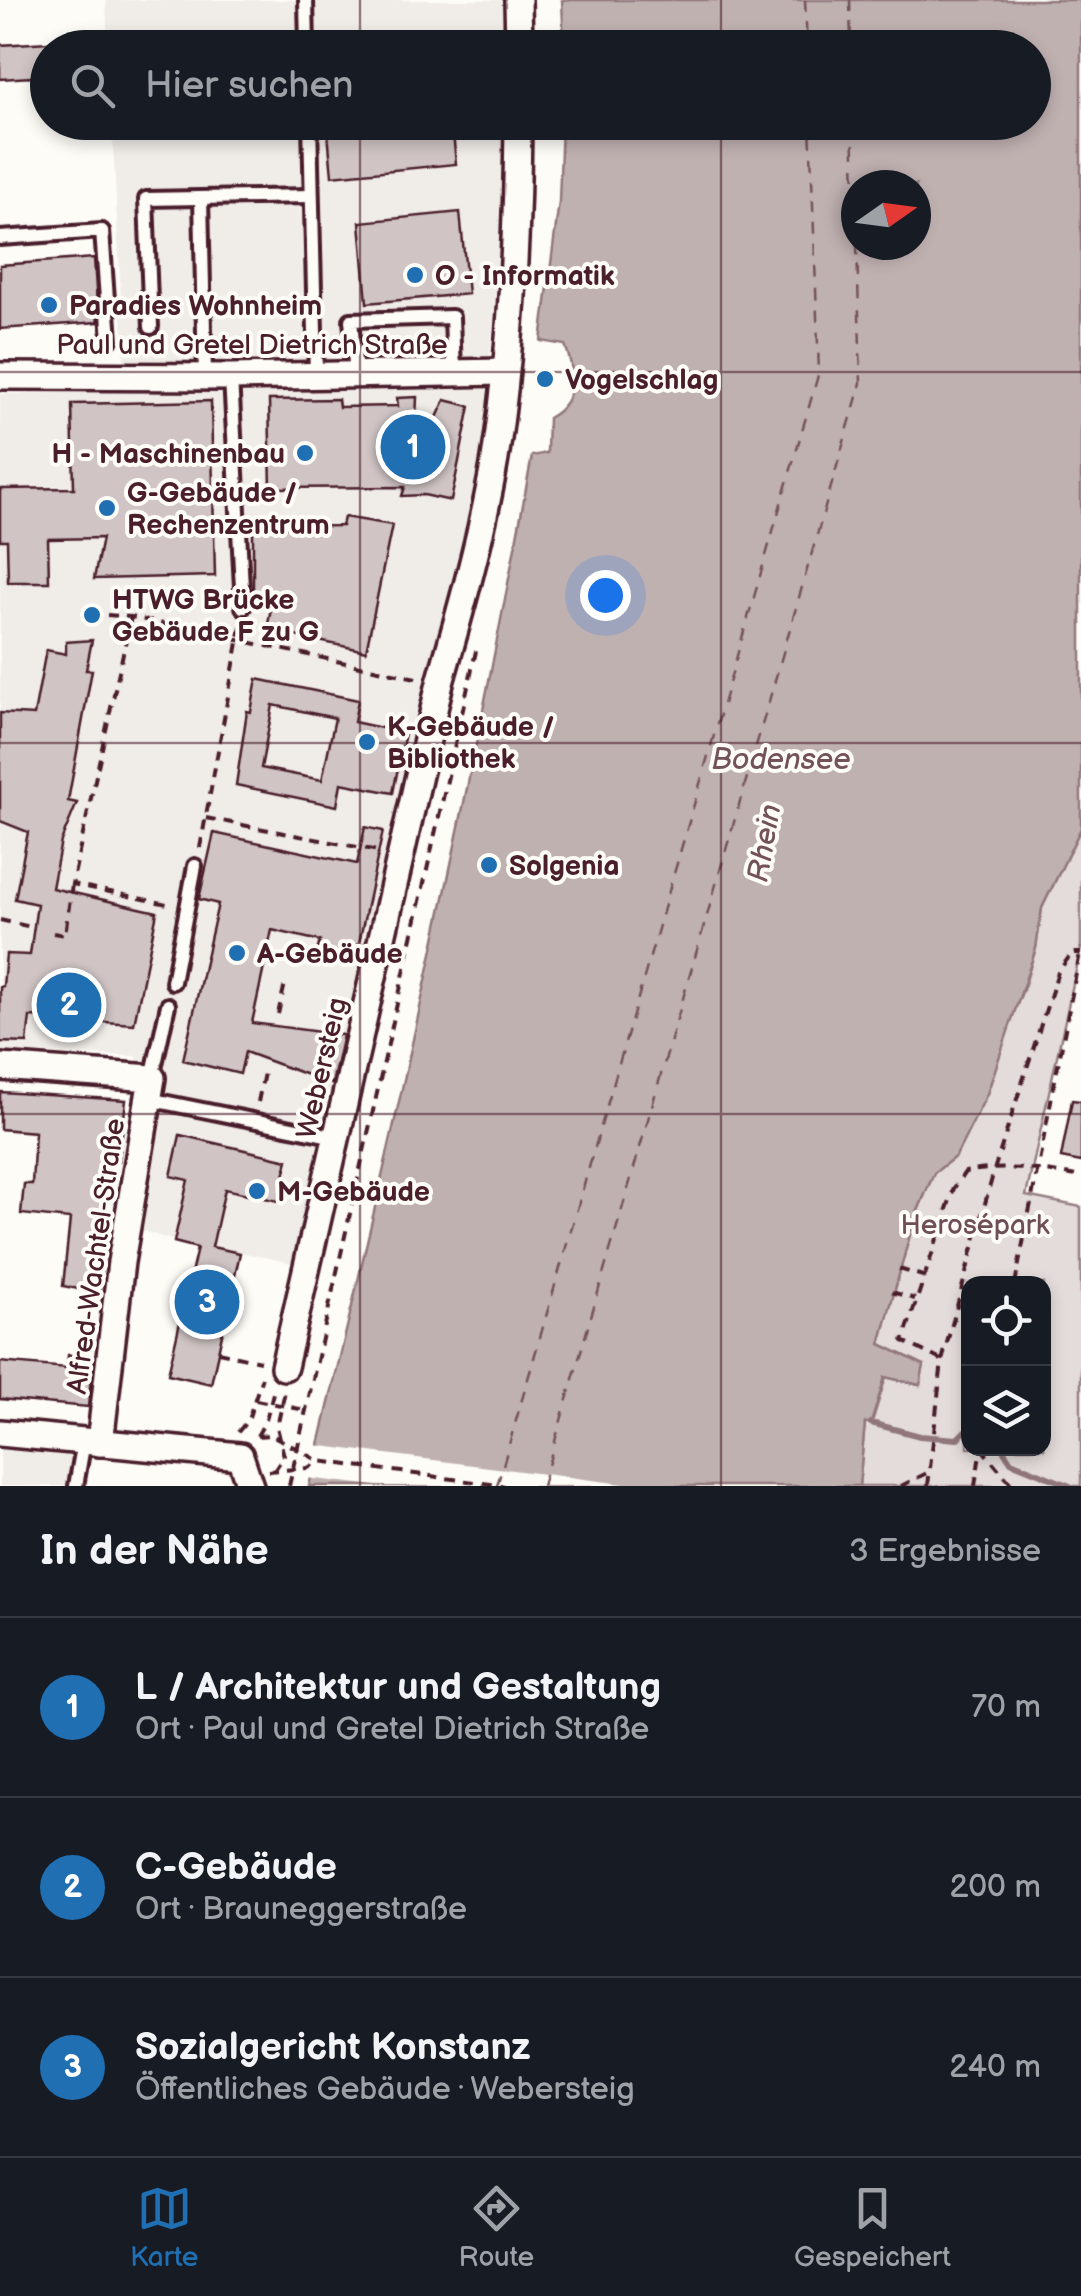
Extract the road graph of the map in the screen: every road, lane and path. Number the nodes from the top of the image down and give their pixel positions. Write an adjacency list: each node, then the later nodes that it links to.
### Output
1 (306, 0): 3 (lane)
2 (518, 0): 4 (street)
3 (307, 30)
4 (519, 30)
5 (310, 140): 7 (lane)
6 (518, 140): 13 (street, Webersteig)
7 (311, 196): 8 (lane); 15 (lane)
8 (201, 198): 10 (lane); 17 (lane)
9 (0, 238): 11 (lane)
10 (151, 327)
11 (110, 340)
12 (454, 372): 13 (street, Paul und Gretel Dietrich Straße); 14 (street, Paul und Gretel Dietrich Straße); 14 (lane)
13 (504, 372): 23 (street, Webersteig)
14 (356, 374): 15 (street, Paul und Gretel Dietrich Straße)
15 (316, 375): 17 (street, Paul und Gretel Dietrich Straße)
16 (0, 376): 17 (street, Paul und Gretel Dietrich Straße)
17 (218, 376): 18 (lane)
18 (243, 607): 21 (path)
19 (107, 615): 20 (path)
20 (131, 616): 21 (path); 27 (path)
21 (240, 642): 23 (path); 24 (path)
22 (476, 650): 56 (path)
23 (440, 683): 25 (street, Webersteig)
24 (206, 818): 25 (path); 26 (path)
25 (402, 855): 41 (street, Webersteig)
26 (195, 866): 28 (lane)
27 (72, 884): 28 (path); 31 (path)
28 (186, 908): 34 (lane)
29 (0, 920): 30 (path)
30 (31, 927)
31 (53, 933)
32 (1081, 951): 42 (path); 43 (path)
33 (286, 979): 36 (path)
34 (173, 982)
35 (168, 1005): 39 (lane)
36 (278, 1014)
37 (0, 1067): 39 (street)
38 (265, 1068): 40 (path)
39 (150, 1088): 40 (lane); 59 (street, Alfred-Wachtel-Straße)
40 (253, 1121): 41 (lane)
41 (336, 1137): 52 (street, Webersteig)
42 (995, 1167): 43 (path); 46 (path); 51 (path)
43 (1038, 1169): 44 (path); 47 (path)
44 (1081, 1177)
45 (899, 1270): 46 (path)
46 (922, 1276): 49 (path)
47 (1017, 1276)
48 (892, 1292): 49 (path)
49 (915, 1299): 51 (path)
50 (218, 1352): 53 (path)
51 (942, 1361): 66 (path)
52 (284, 1366): 54 (path); 55 (path)
53 (256, 1400): 54 (path); 61 (path)
54 (270, 1404): 55 (path); 58 (path)
55 (282, 1406): 56 (path); 58 (path)
56 (305, 1410): 60 (path)
57 (0, 1433): 59 (street)
58 (280, 1439): 60 (path); 65 (path)
59 (92, 1442): 61 (street); 67 (lane)
60 (298, 1448): 64 (path); 65 (path)
61 (235, 1456): 68 (street)
62 (980, 1456): 73 (path)
63 (988, 1456): 74 (path)
64 (320, 1461): 65 (path); 70 (path)
65 (294, 1470): 69 (path)
66 (931, 1471): 71 (path); 72 (path)
67 (76, 1486)
68 (250, 1486)
69 (290, 1486)
70 (505, 1486)
71 (901, 1486)
72 (928, 1486)
73 (975, 1486)
74 (1013, 1486)

